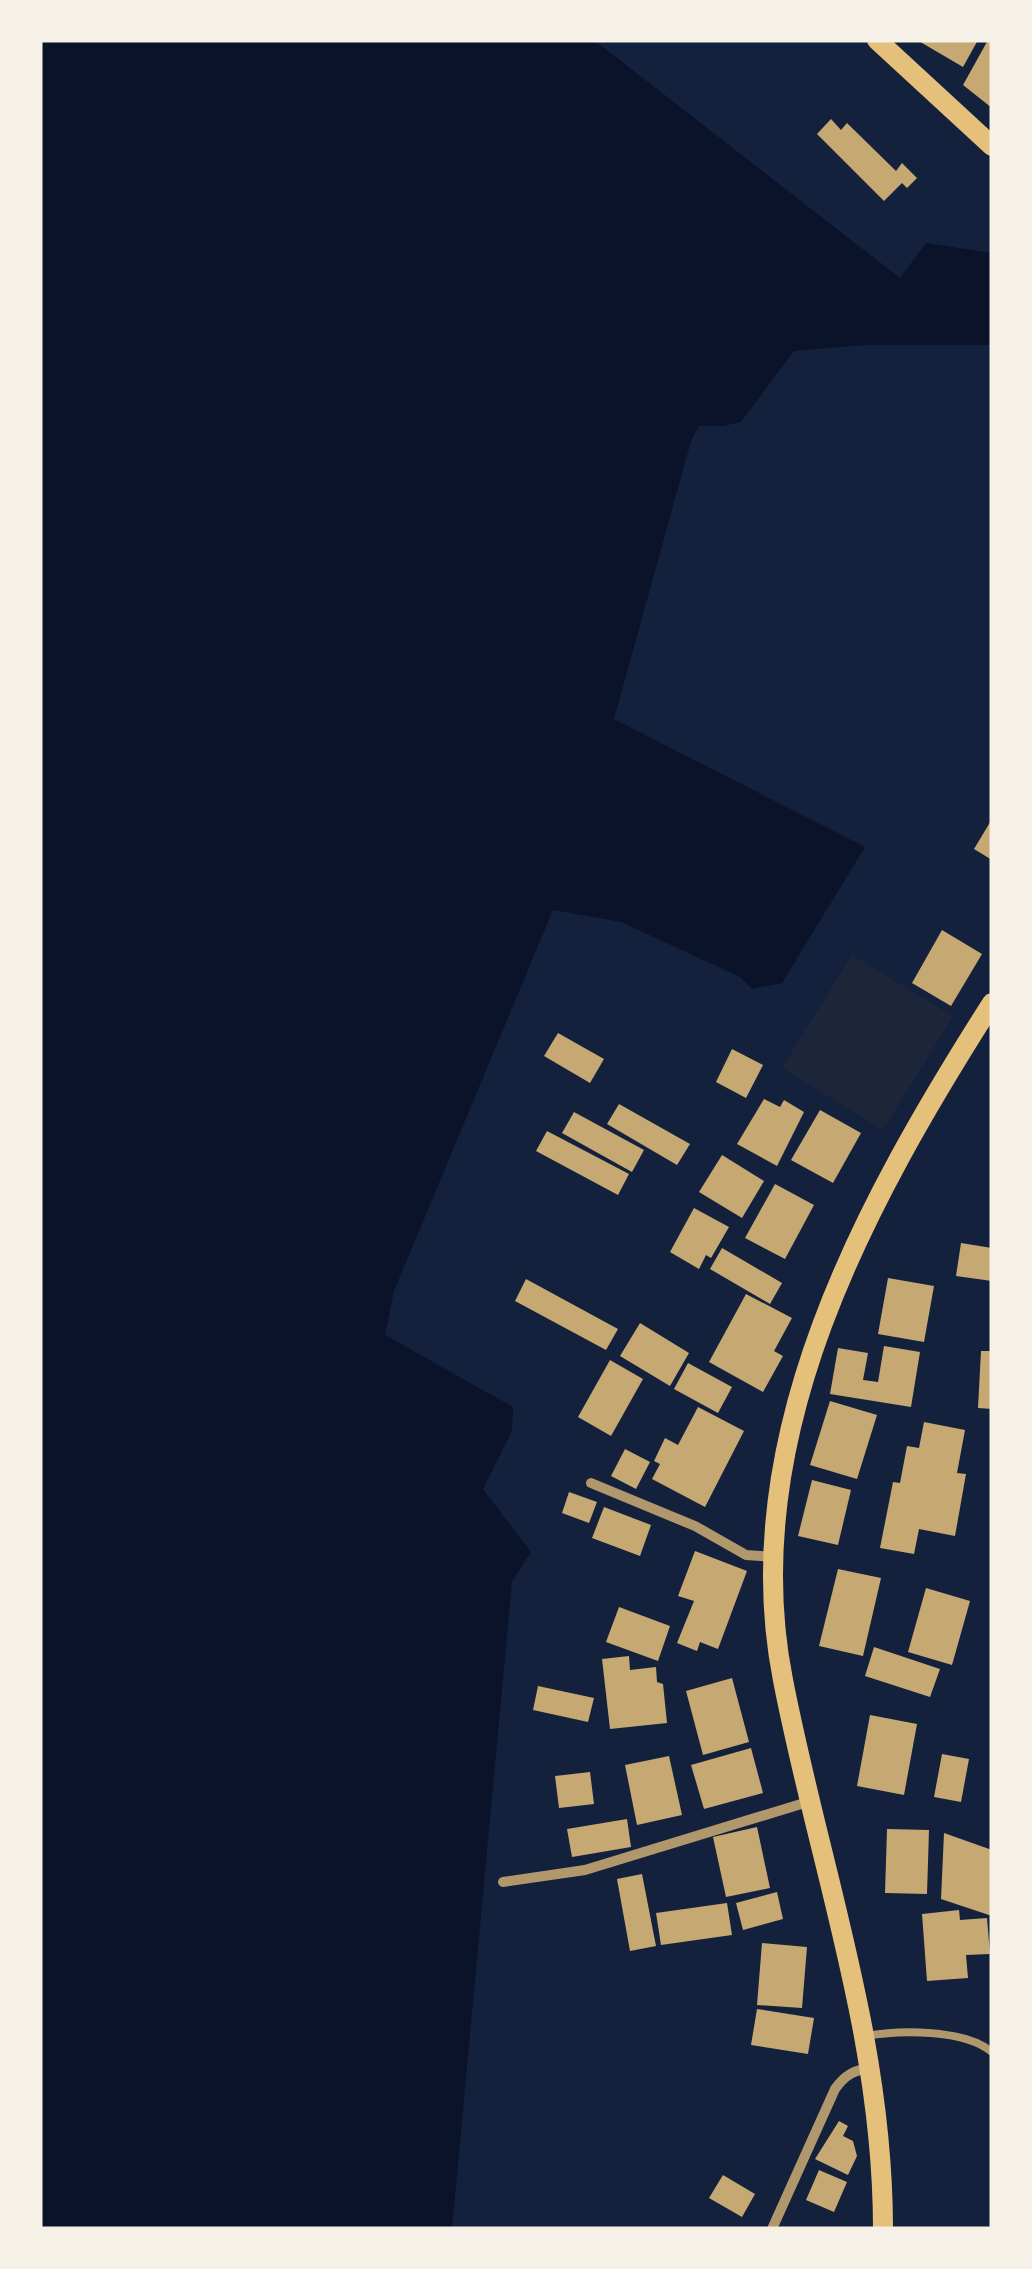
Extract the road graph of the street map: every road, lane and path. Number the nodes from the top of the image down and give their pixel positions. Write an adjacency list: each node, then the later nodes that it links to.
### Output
1 (877, 40): 2 (main road)
2 (992, 146)
3 (992, 1003): 5 (main road)
4 (591, 1483): 5 (street)
5 (774, 1558): 6 (main road)
6 (812, 1801): 7 (street); 8 (main road)
7 (502, 1882)
8 (866, 2036): 9 (lane); 10 (main road)
9 (992, 2052)
10 (872, 2068): 11 (street); 12 (main road)
11 (772, 2229)
12 (883, 2229)

